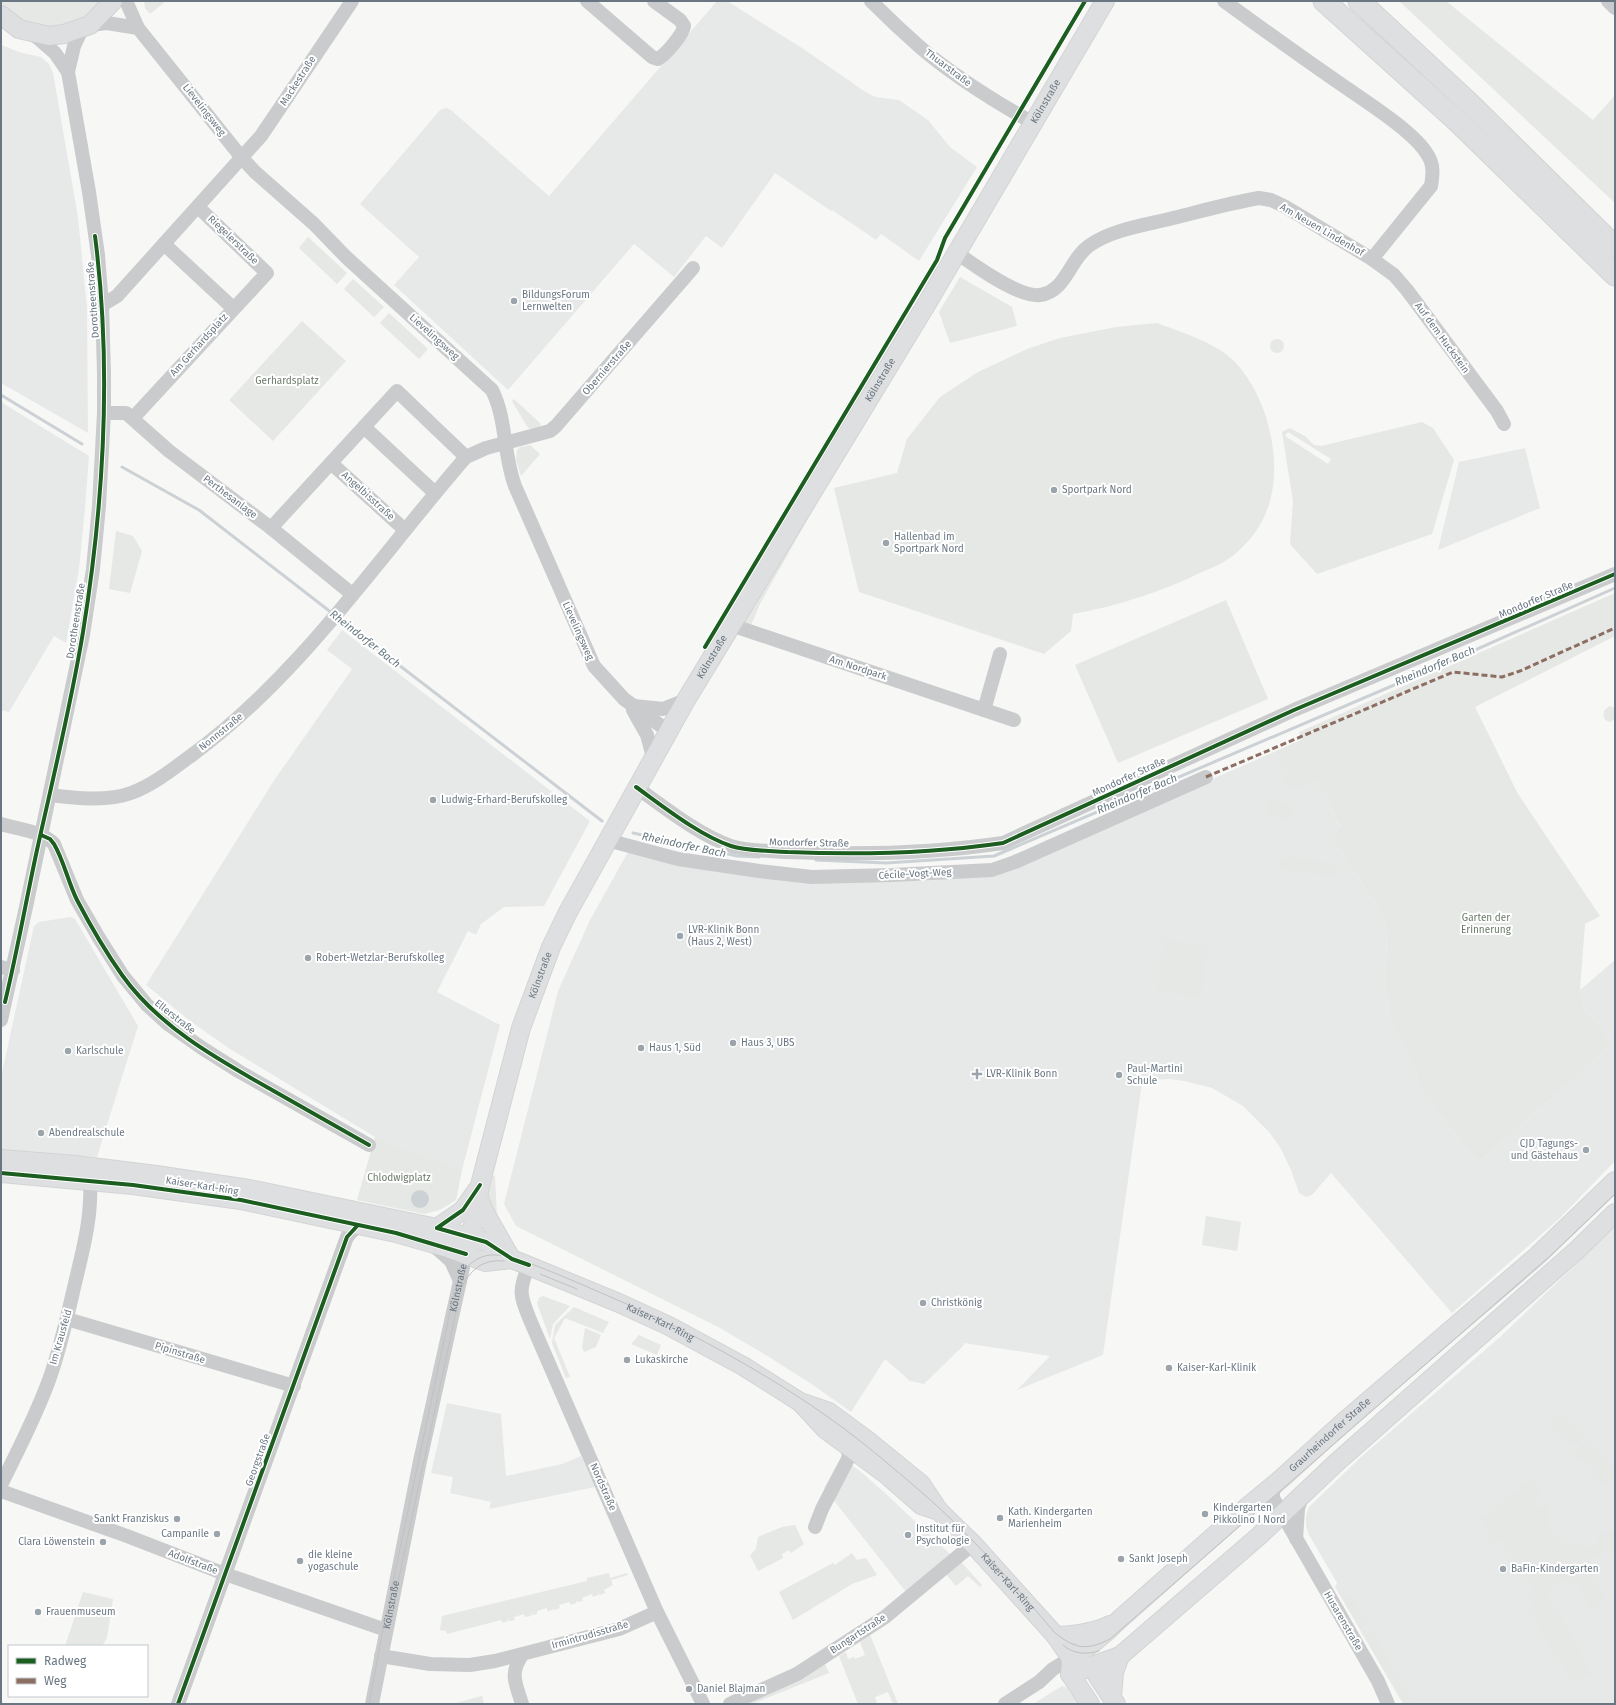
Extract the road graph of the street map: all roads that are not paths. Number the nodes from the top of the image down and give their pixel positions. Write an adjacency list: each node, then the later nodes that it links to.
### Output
1 (113, 1): 15 (main road)
2 (126, 1): 16 (street, Lievelingsweg)
3 (352, 1): 20 (street, Mackestraße)
4 (587, 1): 5 (street)
5 (654, 1)
6 (872, 1): 19 (street, Thuarstraße)
7 (1105, 1): 19 (main road, Kölnstraße)
8 (1224, 1): 25 (street, Am Neuen Lindenhof)
9 (1324, 1): 28 (highway)
10 (1359, 1): 23 (highway)
11 (1608, 1): 12 (street)
12 (1615, 8)
13 (1, 15): 17 (main road)
14 (1, 27): 17 (main road)
15 (86, 27): 16 (street); 17 (main road); 18 (street, Dorotheenstraße)
16 (138, 28): 20 (street, Lievelingsweg)
17 (26, 31): 18 (street, Dorotheenstraße)
18 (68, 72): 29 (street, Dorotheenstraße)
19 (1033, 123): 24 (main road, Kölnstraße)
20 (242, 158): 21 (street); 35 (street, Lievelingsweg)
21 (198, 207): 22 (street); 27 (street, Riegelerstraße)
22 (164, 244): 29 (street); 30 (street)
23 (1615, 247)
24 (957, 253): 25 (street, Am Neuen Lindenhof); 43 (main road, Kölnstraße)
25 (1372, 259): 33 (street, Auf dem Huckstein)
26 (693, 268): 35 (street, Obernierstraße)
27 (267, 273): 30 (street, Am Gerhardsplatz)
28 (1615, 275)
29 (102, 305): 31 (street, Dorotheenstraße)
30 (233, 308): 32 (street, Am Gerhardsplatz)
31 (104, 413): 32 (street, Perthesanlage); 53 (street, Dorotheenstraße)
32 (132, 418): 39 (street, Perthesanlage)
33 (1504, 424)
34 (364, 426): 36 (street); 37 (street); 38 (street)
35 (504, 444): 36 (street); 46 (street, Lievelingsweg)
36 (466, 457): 38 (street)
37 (331, 463): 39 (street); 40 (street, Angelbisstraße)
38 (435, 493): 40 (street)
39 (271, 528): 42 (street, Perthesanlage)
40 (405, 530): 42 (street)
41 (1615, 574): 52 (street, Mondorfer Straße)
42 (352, 594): 53 (street, Nonnstraße)
43 (731, 625): 45 (main road, Kölnstraße); 47 (street, Am Nordpark)
44 (1000, 654): 47 (street)
45 (686, 700): 46 (street); 49 (main road, Kölnstraße)
46 (631, 706): 49 (street, Lievelingsweg); 50 (street)
47 (984, 710): 48 (street, Am Nordpark)
48 (1014, 720)
49 (668, 731): 50 (main road, Kölnstraße)
50 (653, 757): 52 (main road, Kölnstraße)
51 (1206, 777): 56 (street, Cécile-Vogt-Weg)
52 (636, 787): 56 (main road, Kölnstraße)
53 (50, 796): 55 (street, Dorotheenstraße)
54 (1, 824): 55 (street, Ellerstraße)
55 (41, 835): 57 (street, Dorotheenstraße); 59 (street, Ellerstraße)
56 (607, 840): 64 (main road, Kölnstraße)
57 (7, 968): 58 (street, Dorotheenstraße)
58 (1, 1020)
59 (369, 1145)
60 (1, 1160): 67 (main road, Kaiser-Karl-Ring)
61 (1, 1173): 62 (main road, Kaiser-Karl-Ring)
62 (90, 1180): 66 (main road, Kaiser-Karl-Ring); 72 (street, Im Krausfeld)
63 (1615, 1181): 79 (main road, Graurheindorfer Straße)
64 (479, 1191): 67 (main road); 68 (main road, Kölnstraße); 69 (main road)
65 (1615, 1213): 78 (main road, Graurheindorfer Straße)
66 (358, 1225): 67 (main road, Kaiser-Karl-Ring); 73 (street, Georgstraße)
67 (433, 1235): 68 (main road, Kaiser-Karl-Ring); 68 (main road, Kaiser-Karl-Ring); 71 (street)
68 (474, 1243): 69 (main road, Kaiser-Karl-Ring); 71 (street, Kölnstraße)
69 (512, 1259): 70 (main road, Kaiser-Karl-Ring)
70 (529, 1265): 74 (main road, Kaiser-Karl-Ring); 86 (street, Nordstraße)
71 (460, 1281): 88 (street, Kölnstraße)
72 (67, 1319): 73 (street, Pipinstraße); 76 (street, Im Krausfeld)
73 (294, 1386): 85 (street, Georgstraße)
74 (800, 1402): 75 (main road, Kaiser-Karl-Ring); 80 (main road, Kaiser-Karl-Ring)
75 (847, 1446): 80 (main road, Kaiser-Karl-Ring); 82 (street)
76 (1, 1485)
77 (1, 1491): 85 (street, Adolfstraße)
78 (1302, 1496): 81 (main road, Graurheindorfer Straße); 83 (street)
79 (1264, 1499): 81 (street, Husarenstraße); 87 (main road, Graurheindorfer Straße)
80 (939, 1511): 84 (main road, Kaiser-Karl-Ring)
81 (1282, 1515): 83 (street, Husarenstraße); 92 (main road, Graurheindorfer Straße)
82 (815, 1527)
83 (1296, 1539): 103 (street, Husarenstraße)
84 (973, 1544): 89 (main road, Kaiser-Karl-Ring); 100 (street, Bungartstraße)
85 (225, 1574): 88 (street, Adolfstraße); 96 (street, Georgstraße)
86 (657, 1612): 90 (street, Irmintrudisstraße); 99 (street, Nordstraße)
87 (1120, 1619): 89 (main road); 93 (main road, Graurheindorfer Straße)
88 (386, 1630): 91 (street, Kölnstraße)
89 (1055, 1635): 93 (main road, Kaiser-Karl-Ring)
90 (522, 1654): 91 (street, Irmintrudisstraße); 98 (street)
91 (381, 1656): 97 (street, Kölnstraße)
92 (1120, 1656): 94 (main road, Graurheindorfer Straße); 95 (main road)
93 (1070, 1666): 94 (main road, Graurheindorfer Straße); 101 (street, Graurheindorfer Straße); 102 (main road, Kaiser-Karl-Ring)
94 (1091, 1666): 95 (main road)
95 (1114, 1700)
96 (178, 1704)
97 (372, 1704)
98 (522, 1704)
99 (703, 1704)
100 (730, 1704)
101 (1005, 1704)
102 (1090, 1704)
103 (1388, 1704)

